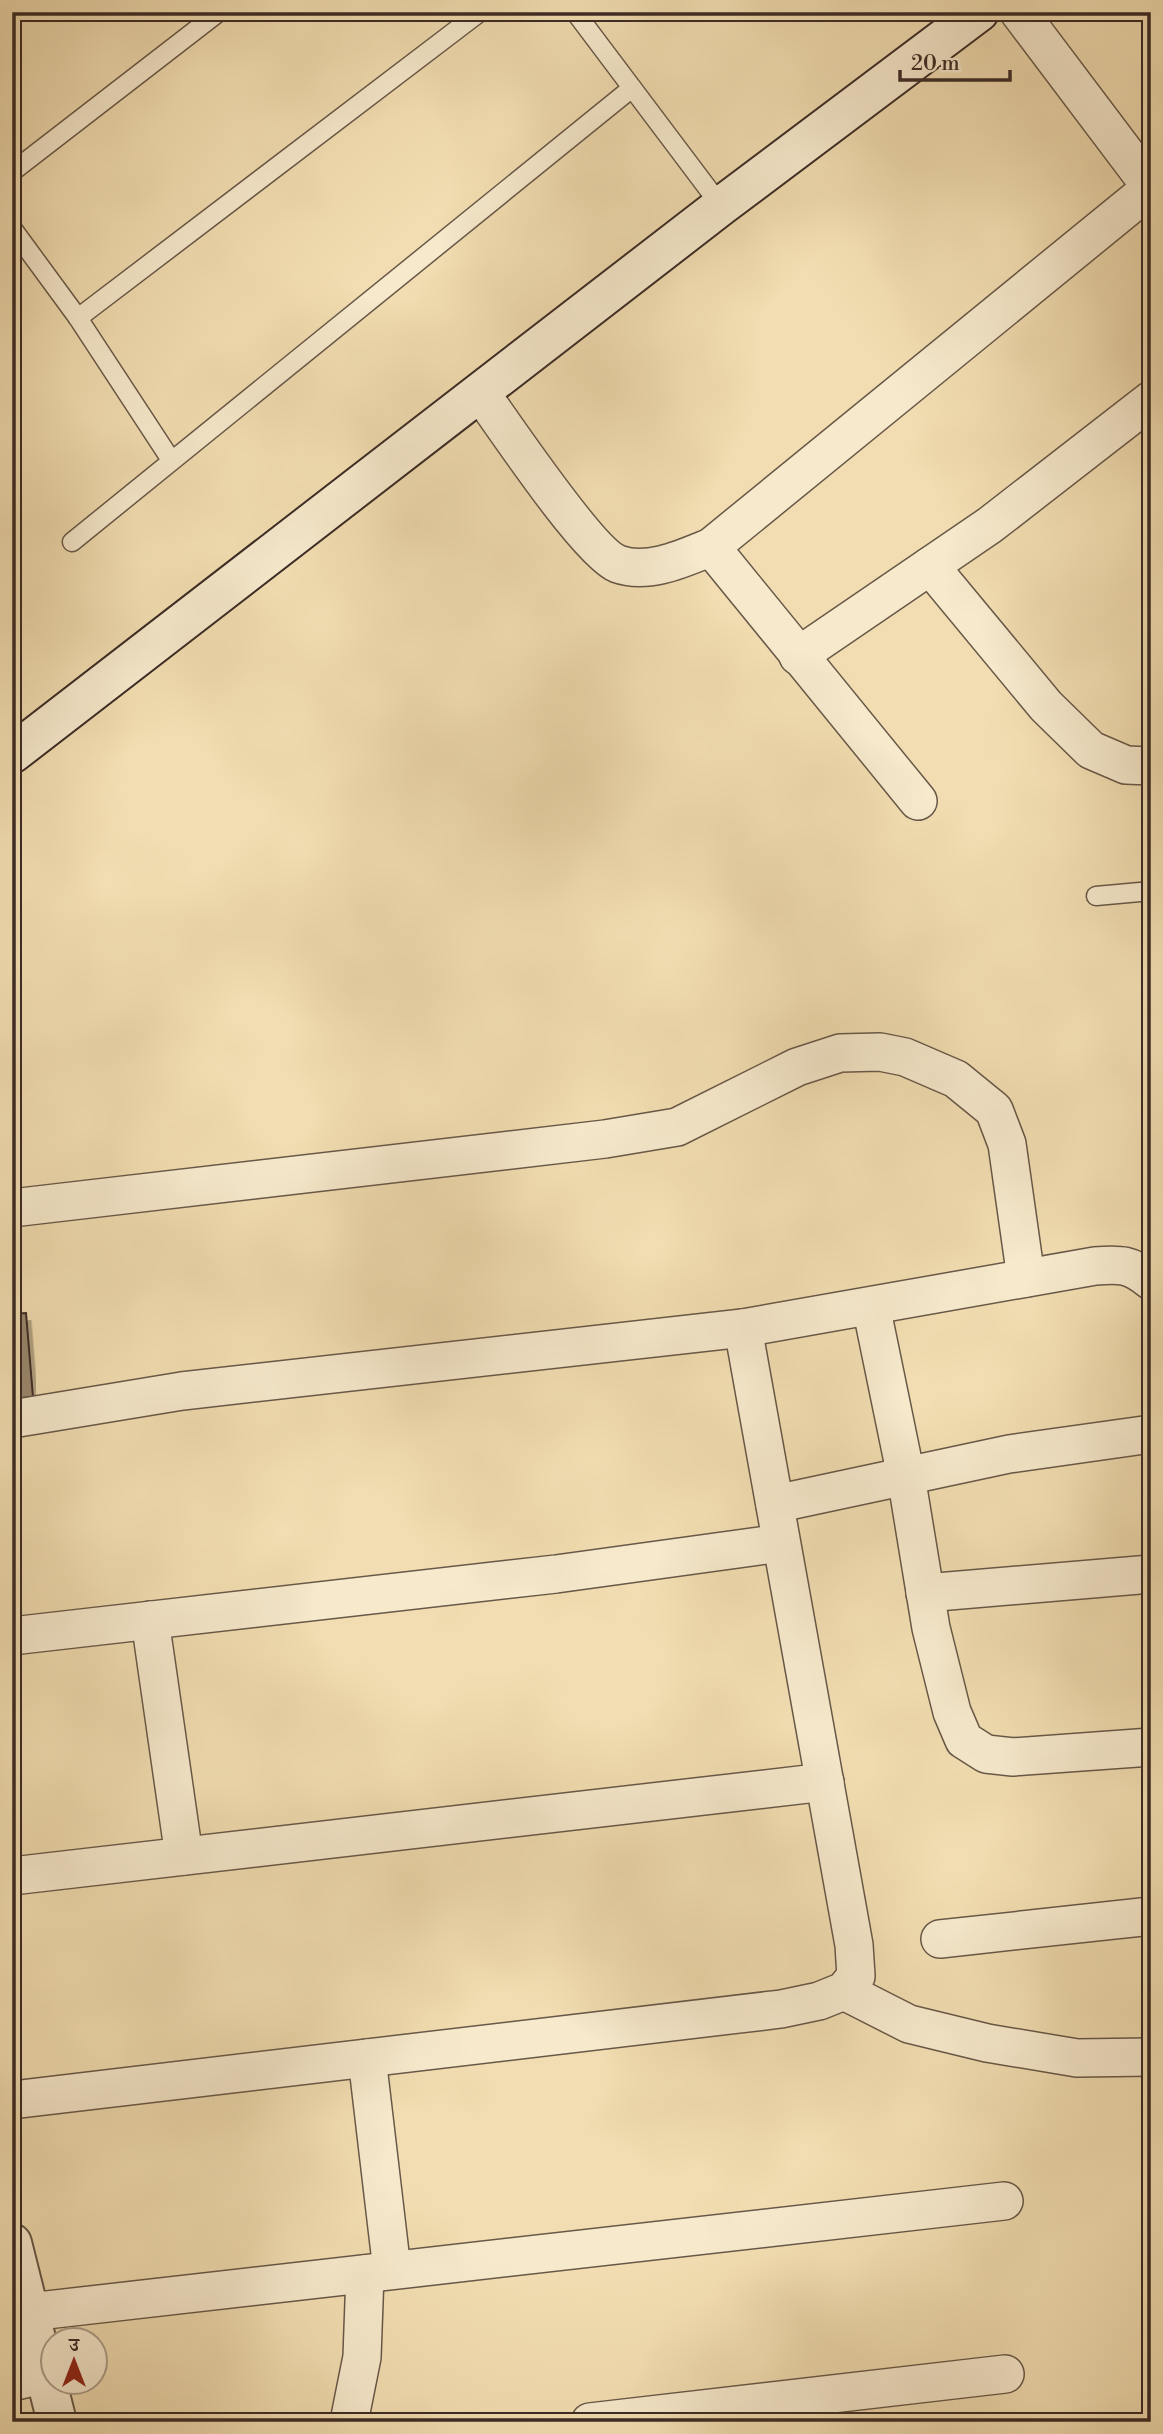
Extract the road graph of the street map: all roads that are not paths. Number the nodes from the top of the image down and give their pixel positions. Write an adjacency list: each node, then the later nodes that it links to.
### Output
1 (219, 12): 7 (lane)
2 (480, 12): 11 (lane)
3 (575, 12): 6 (lane)
4 (979, 12): 9 (main road)
5 (1019, 12): 8 (street)
6 (632, 88): 9 (lane); 14 (lane)
7 (12, 172)
8 (1151, 188): 16 (street)
9 (721, 206): 12 (main road)
10 (12, 228): 11 (lane)
11 (78, 318): 14 (lane)
12 (480, 392): 16 (street); 19 (main road)
13 (1151, 400): 17 (street)
14 (171, 460): 15 (lane)
15 (72, 542)
16 (711, 547): 18 (street)
17 (930, 566): 18 (street); 20 (street)
18 (798, 656): 21 (street)
19 (12, 754)
20 (1151, 766)
21 (918, 802)
22 (1151, 891): 23 (lane)
23 (1096, 896)
24 (12, 1208): 25 (street)
25 (1026, 1278): 26 (street); 27 (street)
26 (1151, 1281)
27 (871, 1306): 28 (street); 31 (street)
28 (743, 1328): 29 (street); 32 (street)
29 (12, 1419)
30 (1151, 1434): 31 (street)
31 (906, 1476): 32 (street); 35 (street)
32 (775, 1504): 33 (street)
33 (781, 1543): 36 (street); 39 (street)
34 (1151, 1574): 35 (street)
35 (925, 1593): 38 (street)
36 (150, 1620): 37 (street); 40 (street)
37 (12, 1636)
38 (1151, 1747)
39 (825, 1782): 40 (street); 44 (street)
40 (184, 1856): 41 (street)
41 (12, 1876)
42 (1151, 1916): 43 (street)
43 (940, 1939)
44 (845, 1991): 45 (street); 46 (street)
45 (1151, 2057)
46 (367, 2058): 47 (street); 50 (street)
47 (12, 2100)
48 (1004, 2201): 50 (street)
49 (12, 2243): 51 (main road)
50 (378, 2272): 51 (street); 55 (street)
51 (29, 2312): 53 (main road)
52 (1005, 2374): 56 (street)
53 (29, 2378): 54 (main road)
54 (57, 2422)
55 (349, 2422)
56 (590, 2422)

